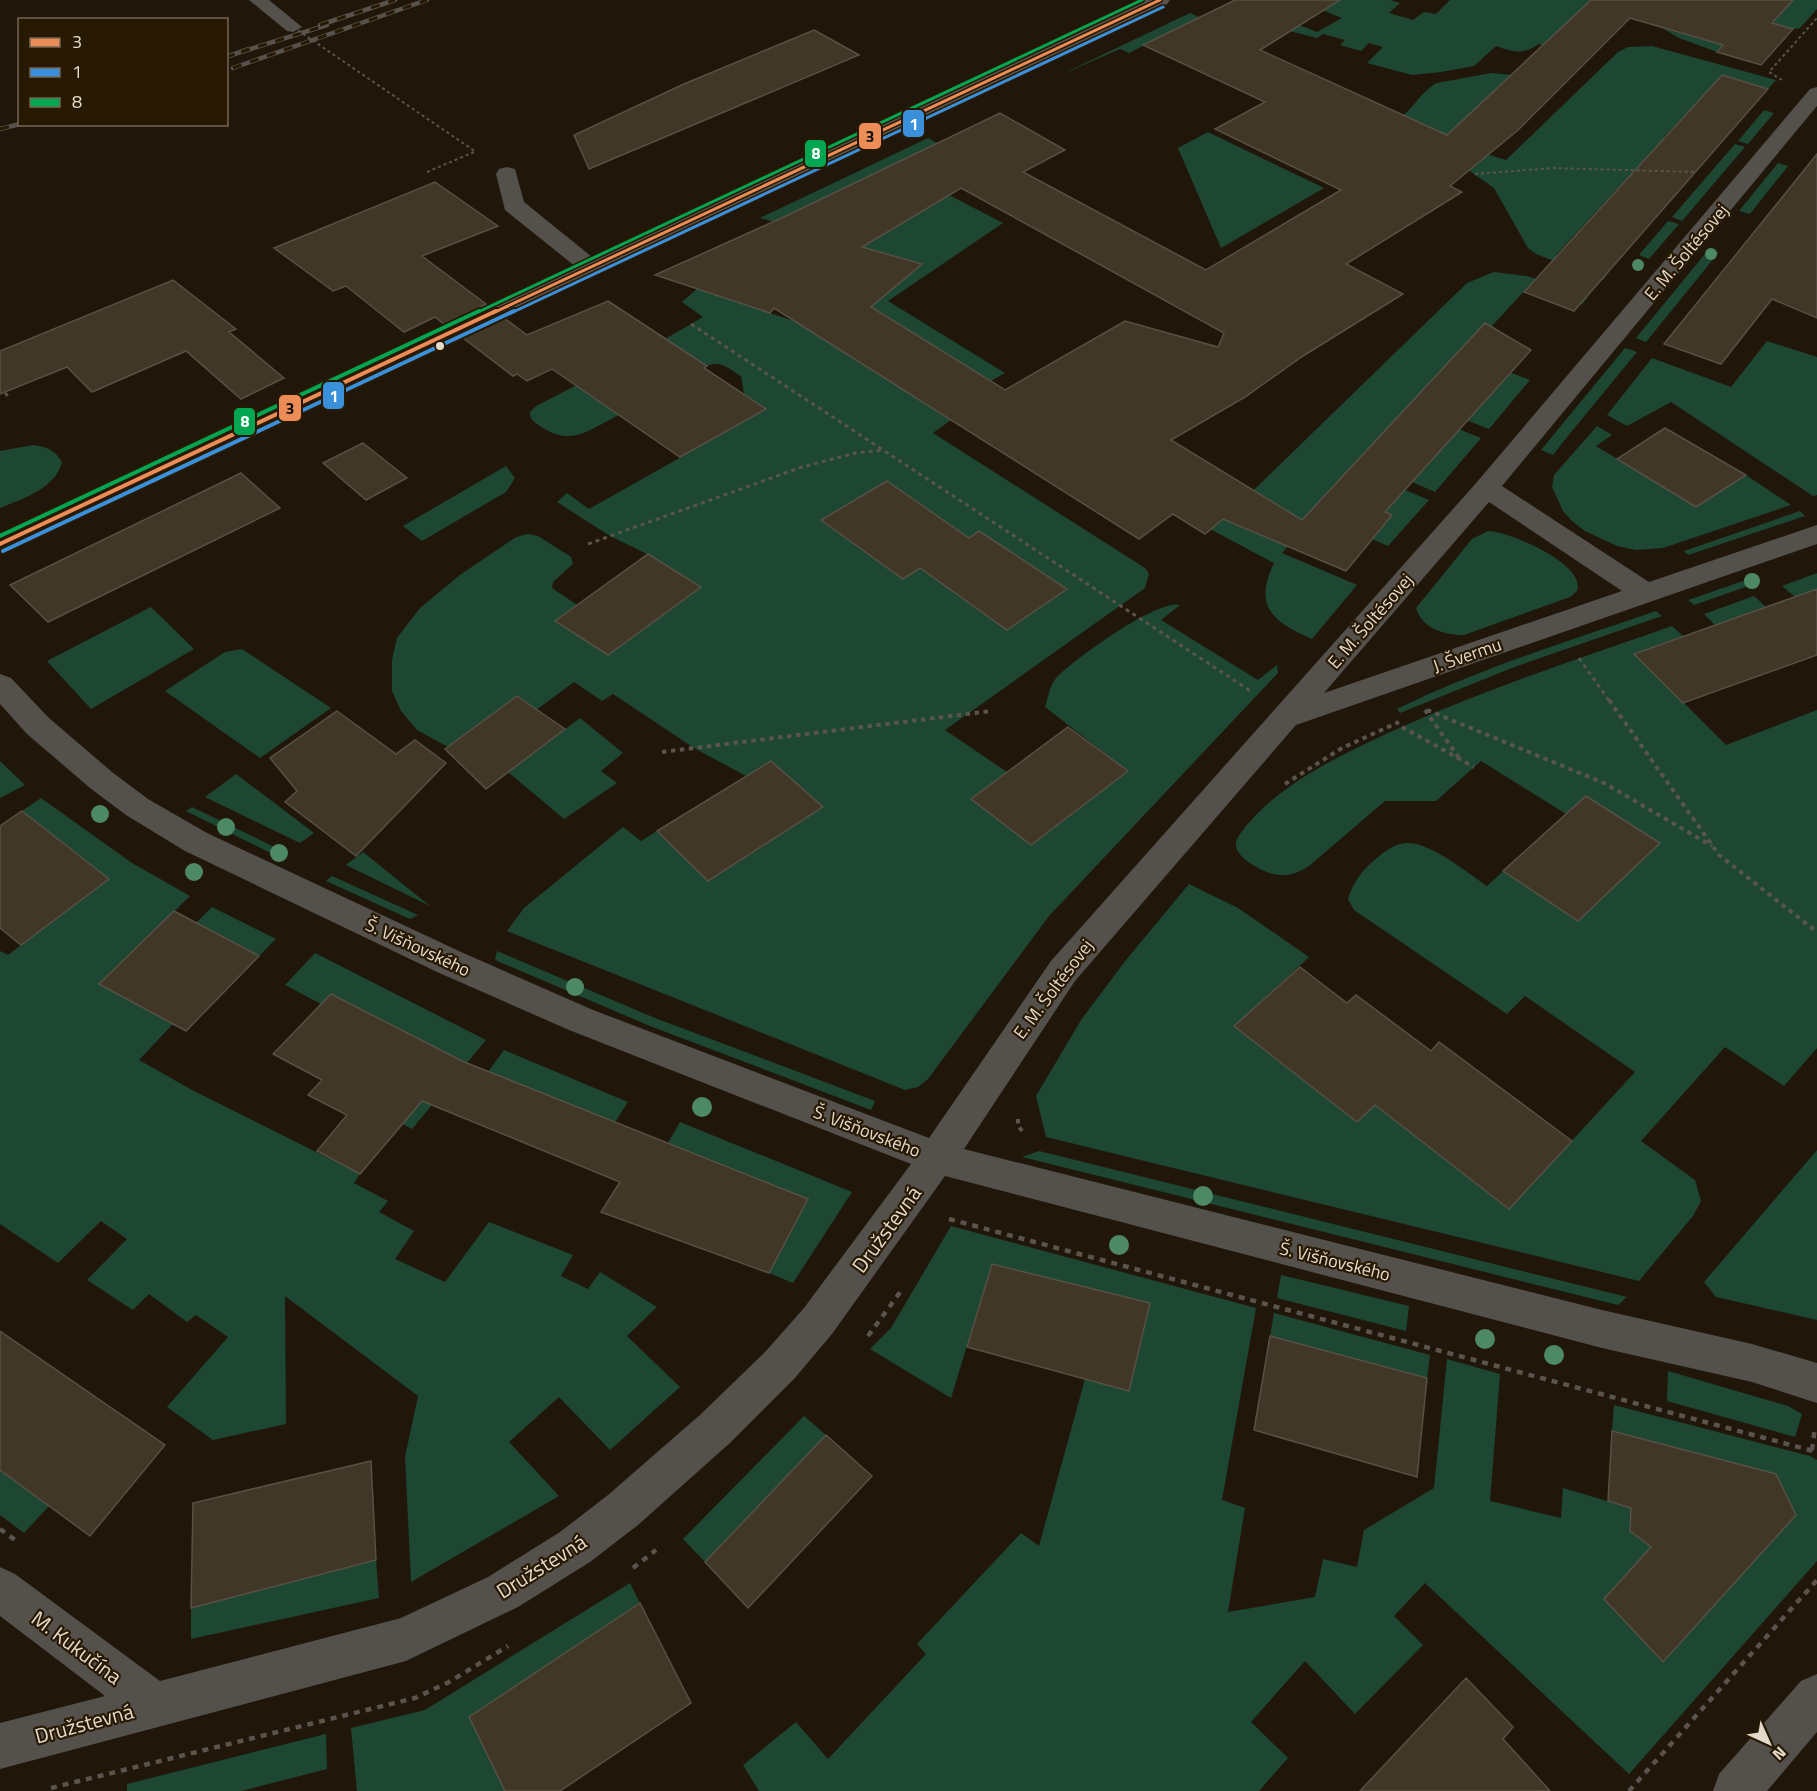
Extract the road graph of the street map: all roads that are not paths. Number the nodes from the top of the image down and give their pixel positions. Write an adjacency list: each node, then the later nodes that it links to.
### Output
1 (258, 0): 3 (lane)
2 (1160, 0): 6 (street)
3 (293, 27)
4 (1817, 93): 7 (street, E. M. Šoltésovej)
5 (507, 174): 6 (street)
6 (589, 266): 9 (street)
7 (1486, 488): 10 (street); 12 (street, E. M. Šoltésovej)
8 (1817, 534): 10 (street, J. Švermu)
9 (0, 544)
10 (1646, 593): 12 (street, J. Švermu)
11 (0, 685): 13 (street, Š. Višňovského)
12 (1287, 716): 13 (street, E. M. Šoltésovej)
13 (937, 1158): 14 (street, Š. Višňovského); 17 (street, Družstevná)
14 (1817, 1383)
15 (0, 1589): 17 (street, M. Kukučína)
16 (1817, 1696): 19 (street)
17 (154, 1705): 18 (street, Družstevná)
18 (0, 1746)
19 (1736, 1791)

